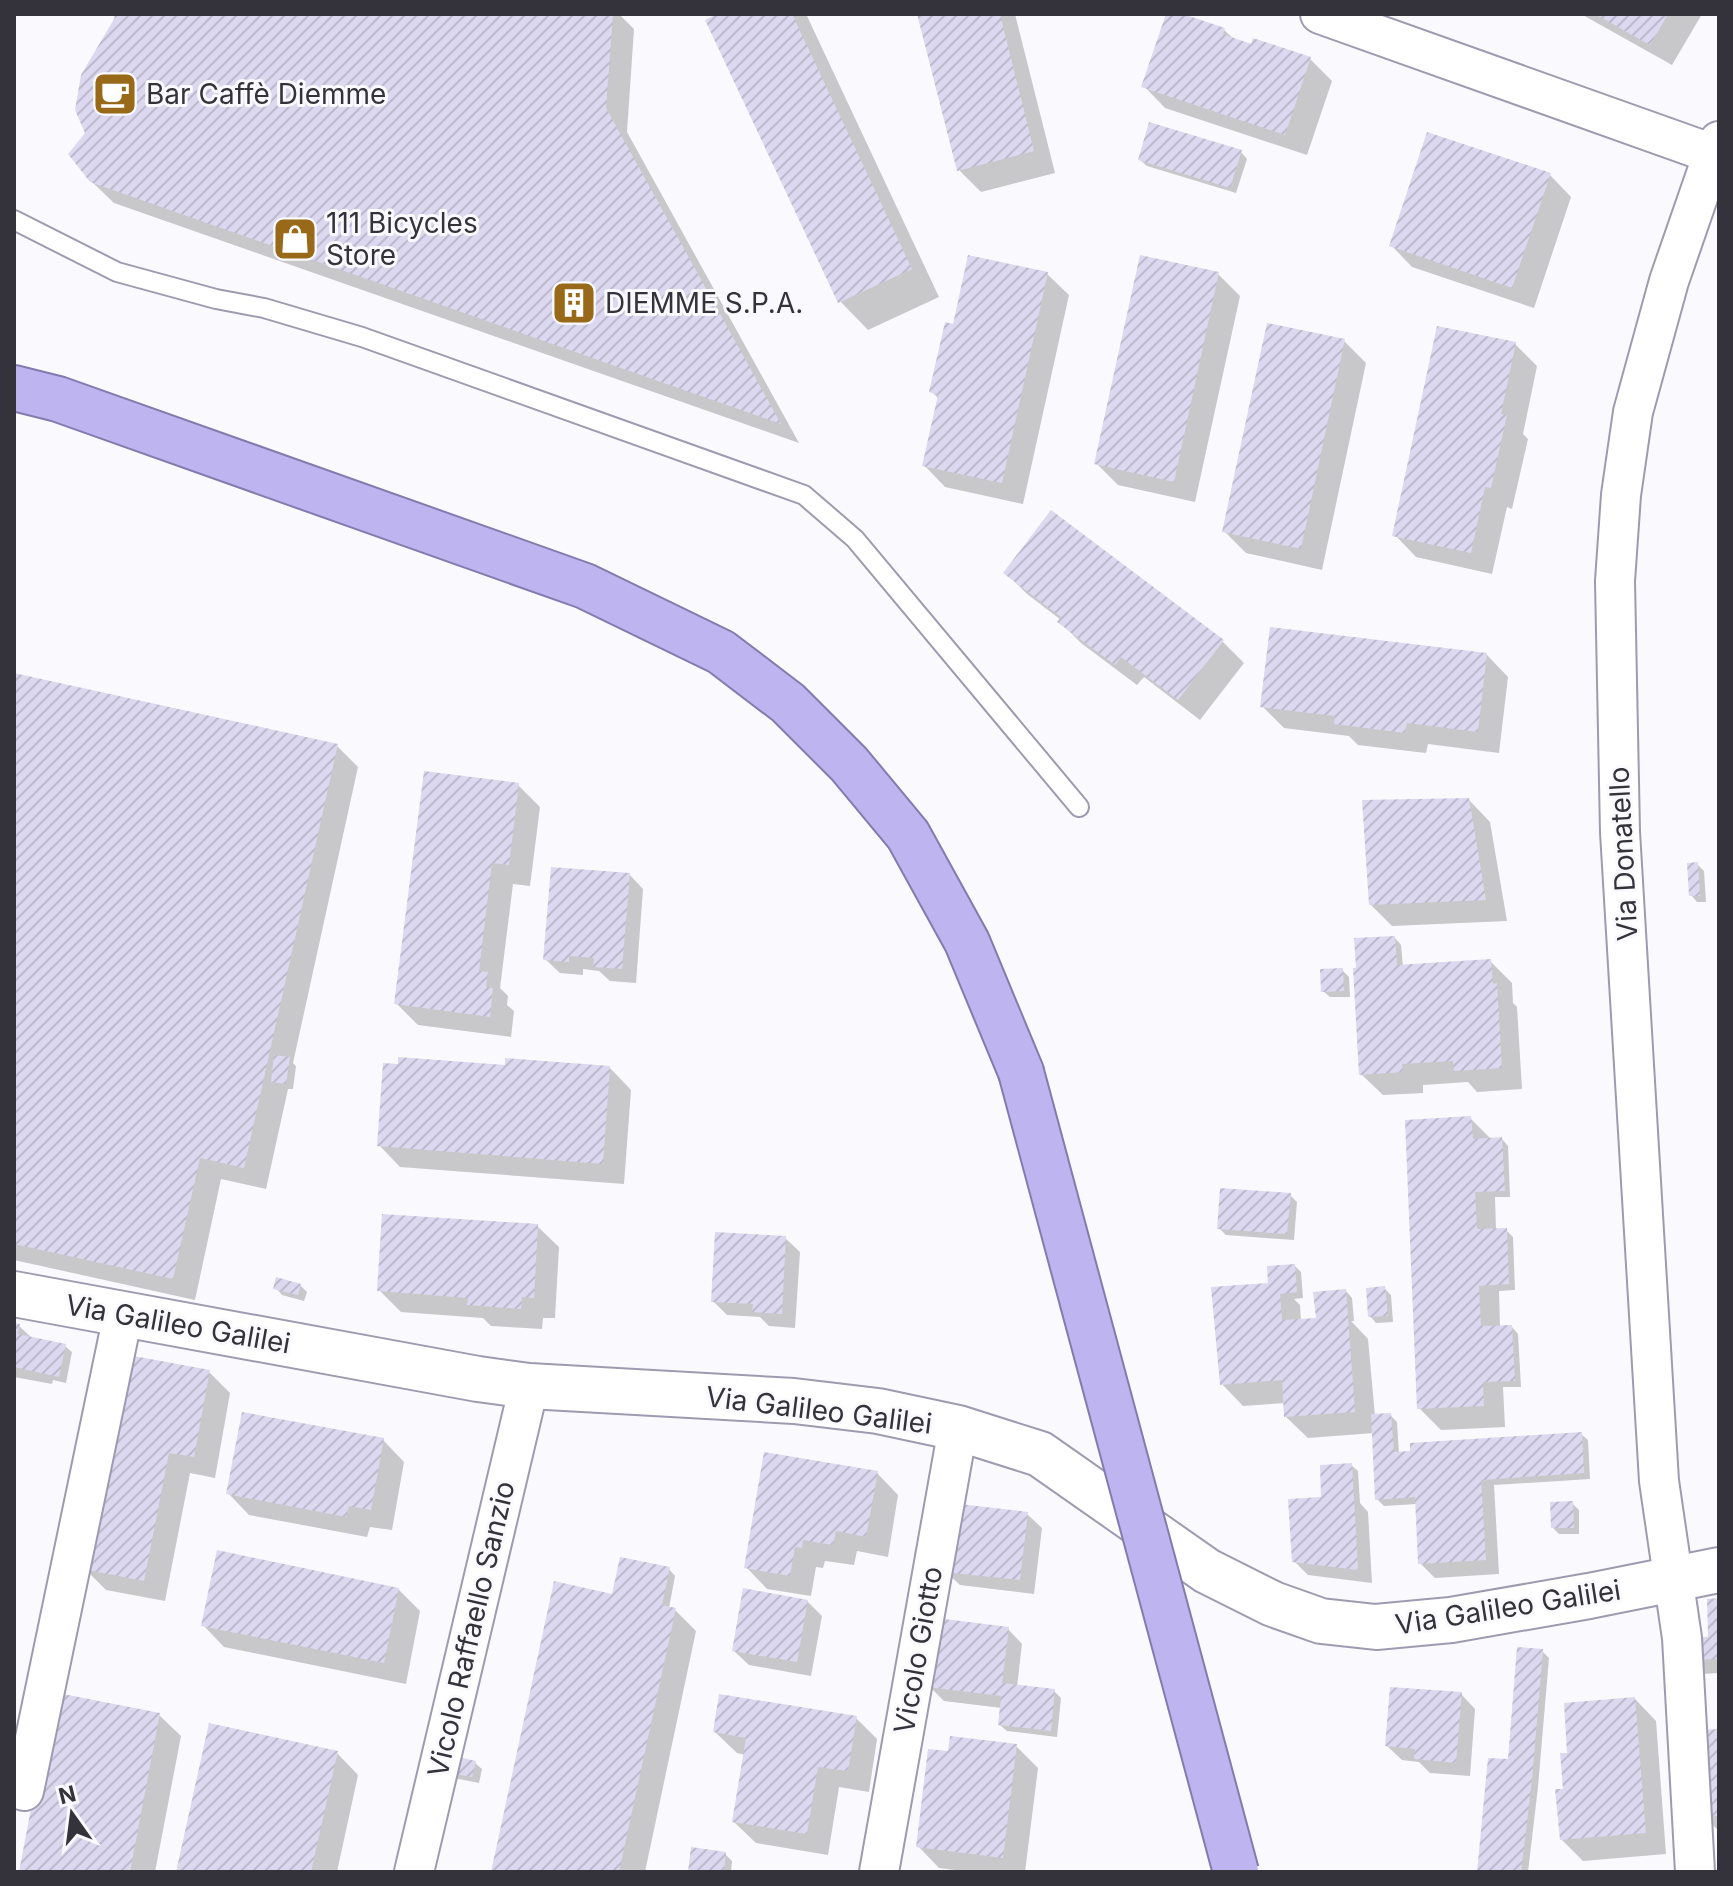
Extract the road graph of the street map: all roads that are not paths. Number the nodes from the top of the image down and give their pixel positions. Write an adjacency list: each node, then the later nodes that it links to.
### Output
1 (1320, 14): 2 (street)
2 (1716, 148): 13 (street, Via Donatello)
3 (14, 220): 7 (lane)
4 (14, 373): 6 (highway)
5 (14, 388): 6 (highway)
6 (58, 399): 17 (highway, bridge)
7 (1079, 807)
8 (14, 1294): 9 (street, Via Galileo Galilei)
9 (123, 1315): 10 (street, Via Galileo Galilei); 14 (street)
10 (529, 1386): 11 (street, Via Galileo Galilei); 15 (street, Vicolo Raffaello Sanzio)
11 (958, 1428): 13 (street, Via Galileo Galilei); 16 (street, Vicolo Giotto)
12 (1719, 1570): 13 (street, Via Galileo Galilei)
13 (1672, 1579): 18 (street)
14 (24, 1791)
15 (414, 1872)
16 (879, 1872)
17 (1236, 1872)
18 (1695, 1872)

